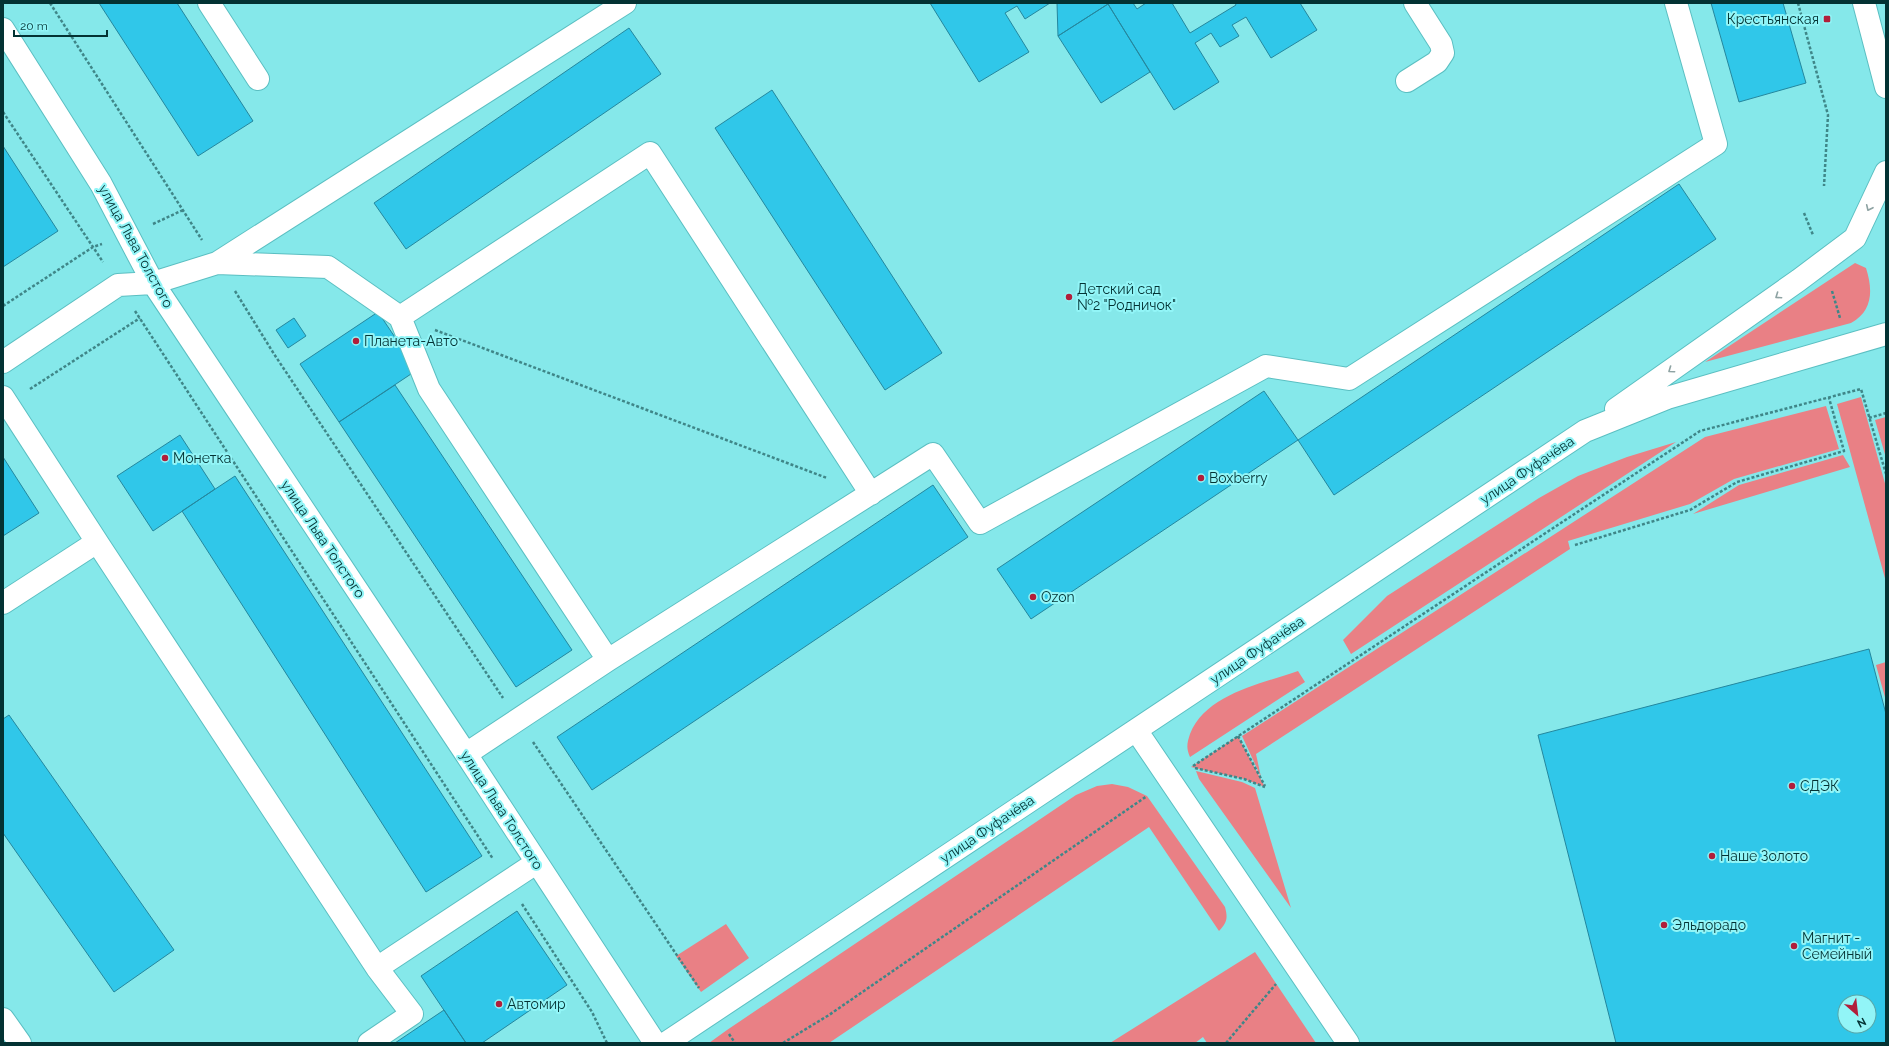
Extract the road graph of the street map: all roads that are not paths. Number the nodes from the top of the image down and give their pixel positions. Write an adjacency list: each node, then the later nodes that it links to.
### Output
1 (209, 3): 7 (street)
2 (625, 3): 11 (street)
3 (1415, 3): 8 (street)
4 (1676, 3): 18 (street)
5 (1864, 3): 9 (street)
6 (3, 29): 12 (street, улица Льва Толстого)
7 (258, 79)
8 (1407, 81)
9 (1886, 87)
10 (1886, 172): 17 (street, one-way to 17)
11 (217, 263): 12 (street); 13 (street)
12 (153, 283): 15 (street); 23 (street, улица Льва Толстого)
13 (400, 317): 18 (street); 21 (street)
14 (1886, 334): 17 (street, улица Фуфачёва)
15 (3, 362)
16 (5, 400): 19 (street)
17 (1585, 431): 22 (street, улица Фуфачёва)
18 (871, 494): 21 (street)
19 (97, 542): 20 (street); 25 (street)
20 (3, 603)
21 (608, 660): 23 (street)
22 (1136, 730): 30 (street, улица Фуфачёва); 31 (street)
23 (466, 754): 24 (street, улица Льва Толстого)
24 (536, 863): 25 (street); 29 (street, улица Льва Толстого)
25 (377, 968): 28 (street)
26 (3, 1019): 27 (street)
27 (20, 1043)
28 (369, 1043)
29 (655, 1043)
30 (666, 1043)
31 (1348, 1043)

